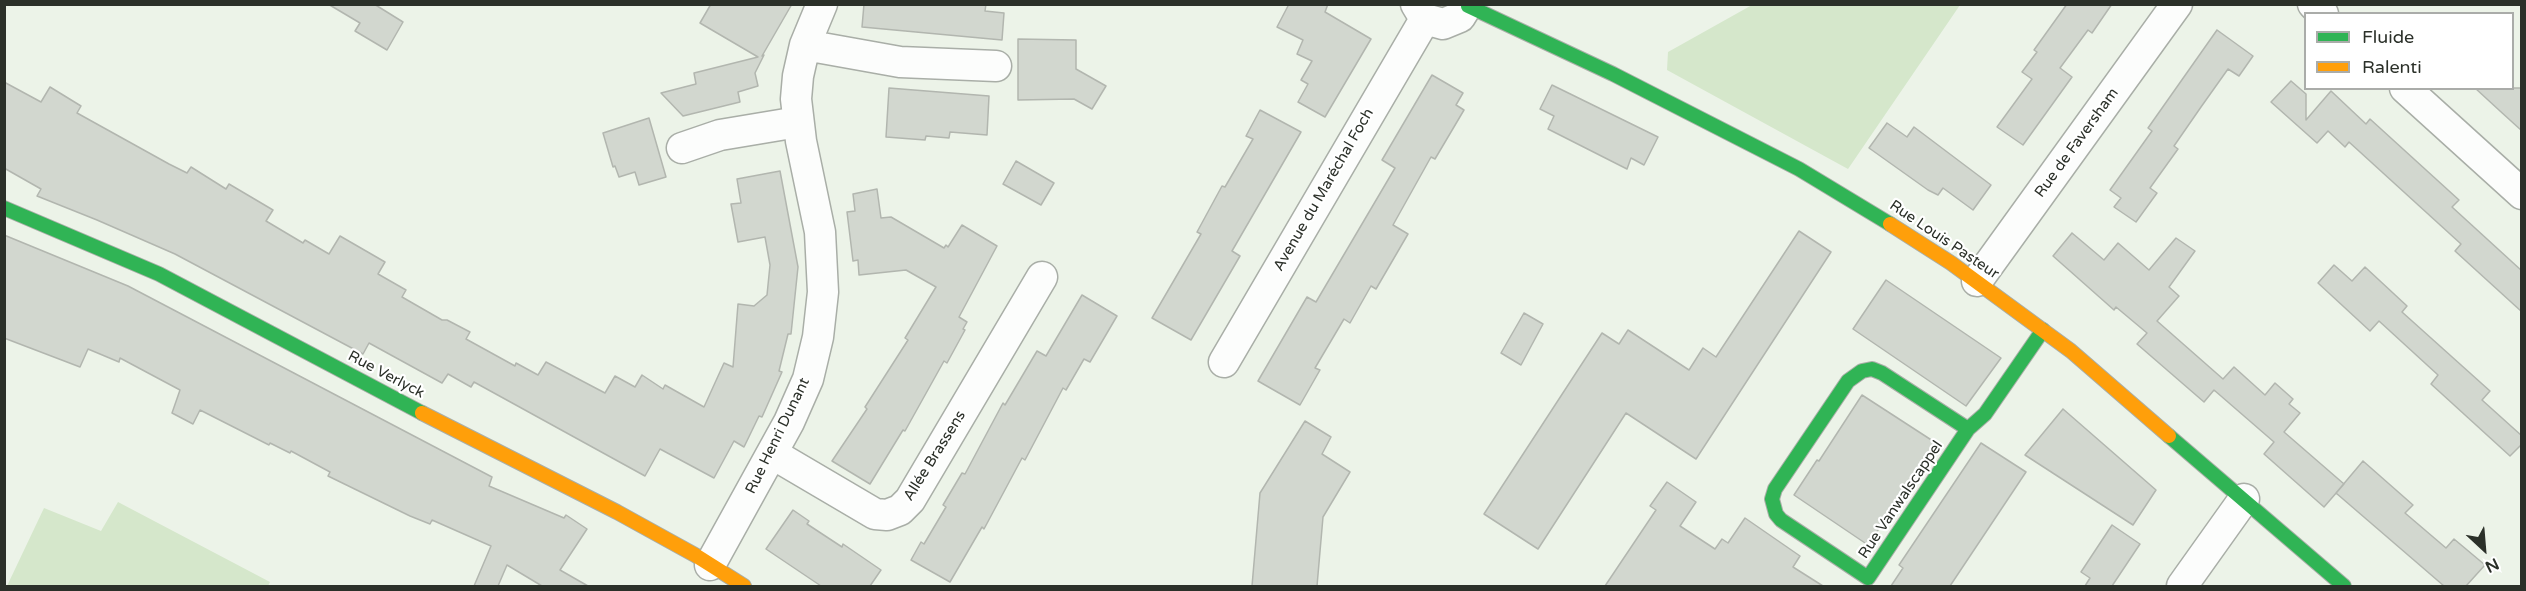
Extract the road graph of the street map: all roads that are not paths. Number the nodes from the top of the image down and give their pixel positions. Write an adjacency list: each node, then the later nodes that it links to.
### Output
1 (822, 4): 5 (street, Rue Henri Dunant)
2 (2177, 4): 13 (street, Rue de Faversham)
3 (1468, 5): 4 (street); 13 (street, Rue Louis Pasteur)
4 (1421, 12): 15 (street, Avenue du Maréchal Foch)
5 (805, 45): 6 (street); 8 (street, Rue Henri Dunant)
6 (996, 66)
7 (2407, 90): 10 (street)
8 (798, 122): 9 (street); 17 (street, Rue Henri Dunant)
9 (682, 148)
10 (2522, 194)
11 (4, 208): 19 (street, Rue Verlyck)
12 (1042, 277): 17 (street, Allée Brassens)
13 (1977, 281): 14 (street, Rue Louis Pasteur)
14 (2043, 330): 16 (street, Rue Vanwalscappel); 18 (street, Rue Louis Pasteur)
15 (1224, 362)
16 (1968, 429): 16 (street, Rue Vanwalscappel)
17 (773, 454): 19 (street, Rue Henri Dunant)
18 (2244, 499): 21 (street); 22 (street, Rue Louis Pasteur)
19 (710, 565): 20 (street, Rue Verlyck)
20 (744, 586)
21 (2182, 586)
22 (2344, 586)

